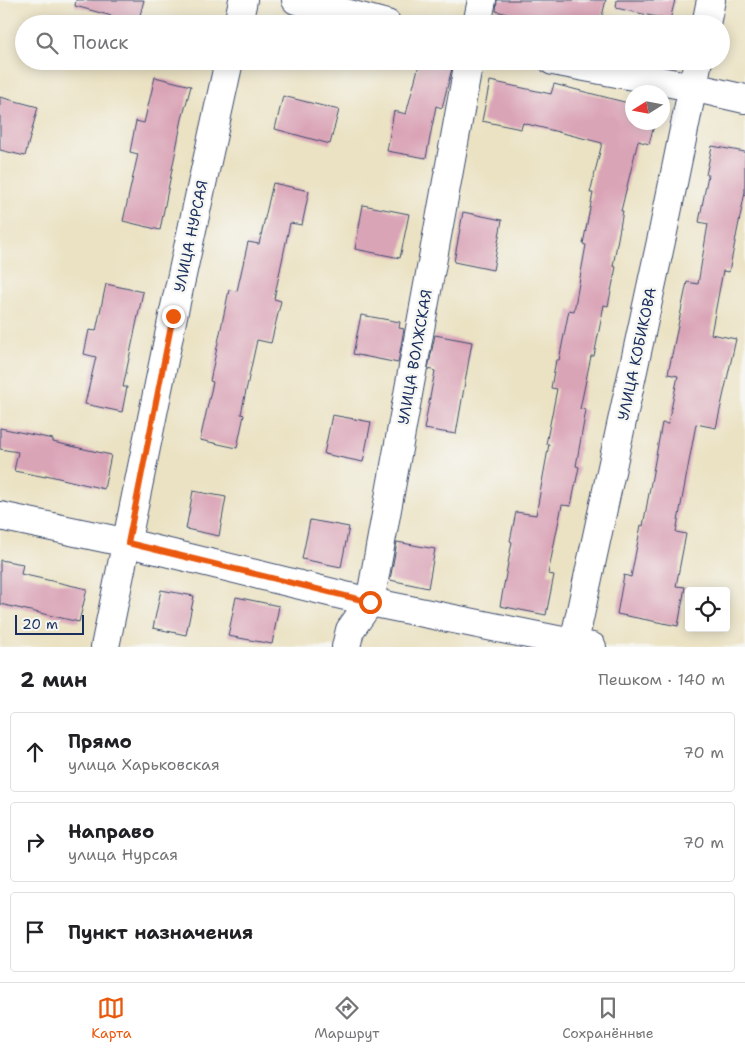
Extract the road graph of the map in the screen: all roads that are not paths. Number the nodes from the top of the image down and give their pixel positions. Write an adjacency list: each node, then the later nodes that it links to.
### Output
1 (243, 0): 5 (street)
2 (296, 0): 6 (street)
3 (482, 0): 7 (street)
4 (711, 0): 8 (street)
5 (240, 15)
6 (353, 15)
7 (479, 15)
8 (708, 15)
9 (228, 70): 15 (street, УЛИЦА НУРСАЯ)
10 (467, 70): 16 (street, УЛИЦА ВОЛЖСКАЯ)
11 (651, 70): 12 (street)
12 (695, 74): 13 (street); 17 (street, УЛИЦА КОБИКОВА)
13 (745, 99)
14 (0, 516): 15 (street)
15 (128, 543): 16 (street); 18 (street, УЛИЦА НУРСАЯ)
16 (370, 602): 17 (street); 19 (street, УЛИЦА ВОЛЖСКАЯ)
17 (580, 646)
18 (105, 647)
19 (346, 647)

